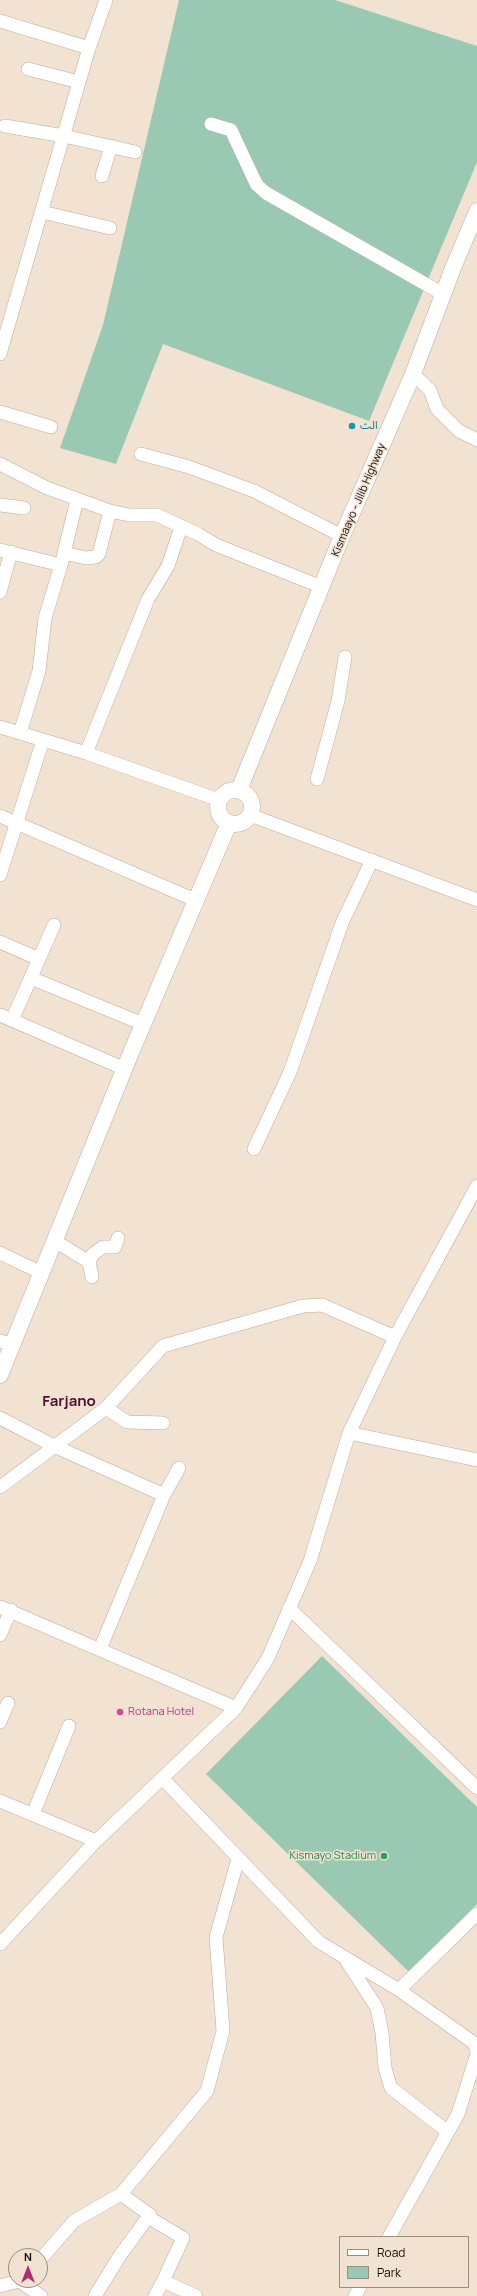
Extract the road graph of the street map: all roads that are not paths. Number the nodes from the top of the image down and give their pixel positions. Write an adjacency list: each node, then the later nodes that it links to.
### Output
1 (106, 0): 3 (street)
2 (0, 21): 3 (street)
3 (89, 48): 5 (street)
4 (28, 69): 5 (street)
5 (79, 82): 8 (street)
6 (211, 124): 15 (street)
7 (5, 126): 8 (street)
8 (64, 136): 9 (street); 13 (street)
9 (111, 146): 10 (street); 11 (street)
10 (135, 152)
11 (102, 176)
12 (477, 210): 15 (main road, Kismaayo - Jilib Highway)
13 (42, 212): 14 (street); 16 (street)
14 (110, 228)
15 (443, 294): 18 (main road, Kismaayo - Jilib Highway)
16 (4, 326): 17 (street)
17 (0, 354)
18 (414, 374): 21 (street); 29 (main road, Kismaayo - Jilib Highway)
19 (0, 412): 20 (street)
20 (51, 427)
21 (477, 440)
22 (140, 454): 29 (street)
23 (0, 464): 24 (street)
24 (77, 500): 27 (street); 31 (street)
25 (0, 505): 26 (street)
26 (24, 508)
27 (110, 511): 28 (street); 31 (street)
28 (181, 527): 32 (street); 38 (street)
29 (342, 536): 32 (main road, Kismaayo - Jilib Highway)
30 (6, 551): 31 (street); 33 (street)
31 (63, 559): 36 (street)
32 (322, 587): 40 (main road, Kismaayo - Jilib Highway)
33 (0, 592)
34 (345, 657): 39 (street)
35 (0, 727): 36 (street)
36 (20, 733): 37 (street)
37 (43, 740): 38 (street); 44 (street)
38 (86, 753): 41 (street)
39 (317, 779)
40 (239, 790): 41 (main road); 42 (main road)
41 (219, 800): 45 (main road)
42 (250, 815): 45 (main road); 46 (street)
43 (0, 816): 44 (street)
44 (17, 822): 47 (street); 48 (street)
45 (229, 823): 48 (main road)
46 (372, 860): 49 (street); 57 (street)
47 (0, 875)
48 (195, 900): 55 (main road)
49 (477, 900)
50 (54, 925): 52 (street)
51 (0, 942): 52 (street)
52 (39, 959): 53 (street)
53 (30, 978): 54 (street); 55 (street)
54 (6, 1018): 56 (street)
55 (143, 1024): 56 (main road)
56 (125, 1069): 60 (main road)
57 (254, 1150)
58 (477, 1186): 65 (street)
59 (118, 1238): 62 (street)
60 (55, 1240): 62 (street); 63 (main road)
61 (0, 1253): 63 (street)
62 (89, 1262): 64 (street)
63 (42, 1273): 66 (main road)
64 (92, 1277)
65 (395, 1337): 68 (street); 71 (street)
66 (6, 1343): 67 (main road)
67 (0, 1375)
68 (106, 1408): 70 (street); 72 (street)
69 (0, 1418): 72 (street)
70 (163, 1423)
71 (348, 1433): 73 (street); 78 (street)
72 (54, 1446): 75 (street); 76 (street)
73 (477, 1460)
74 (179, 1468): 76 (street)
75 (0, 1487)
76 (164, 1495): 80 (street)
77 (5, 1608): 79 (street); 80 (street)
78 (289, 1608): 82 (street); 86 (street)
79 (0, 1635)
80 (100, 1649): 82 (street)
81 (8, 1703): 83 (street)
82 (236, 1708): 85 (street)
83 (0, 1722)
84 (69, 1726): 88 (street)
85 (163, 1779): 89 (street); 90 (street)
86 (477, 1788)
87 (0, 1801): 88 (street)
88 (33, 1814): 89 (street)
89 (96, 1841): 92 (street)
90 (238, 1859): 93 (street); 97 (street)
91 (477, 1914): 94 (street)
92 (0, 1944)
93 (345, 1959): 94 (street); 96 (street)
94 (399, 1990): 95 (street)
95 (477, 2053): 96 (street)
96 (448, 2132): 99 (street)
97 (121, 2194): 98 (street); 100 (street)
98 (148, 2217): 101 (street); 104 (street)
99 (390, 2236)
100 (48, 2251)
101 (163, 2281): 105 (street); 106 (street)
102 (31, 2288): 103 (street)
103 (41, 2296)
104 (96, 2296)
105 (155, 2296)
106 (196, 2296)

